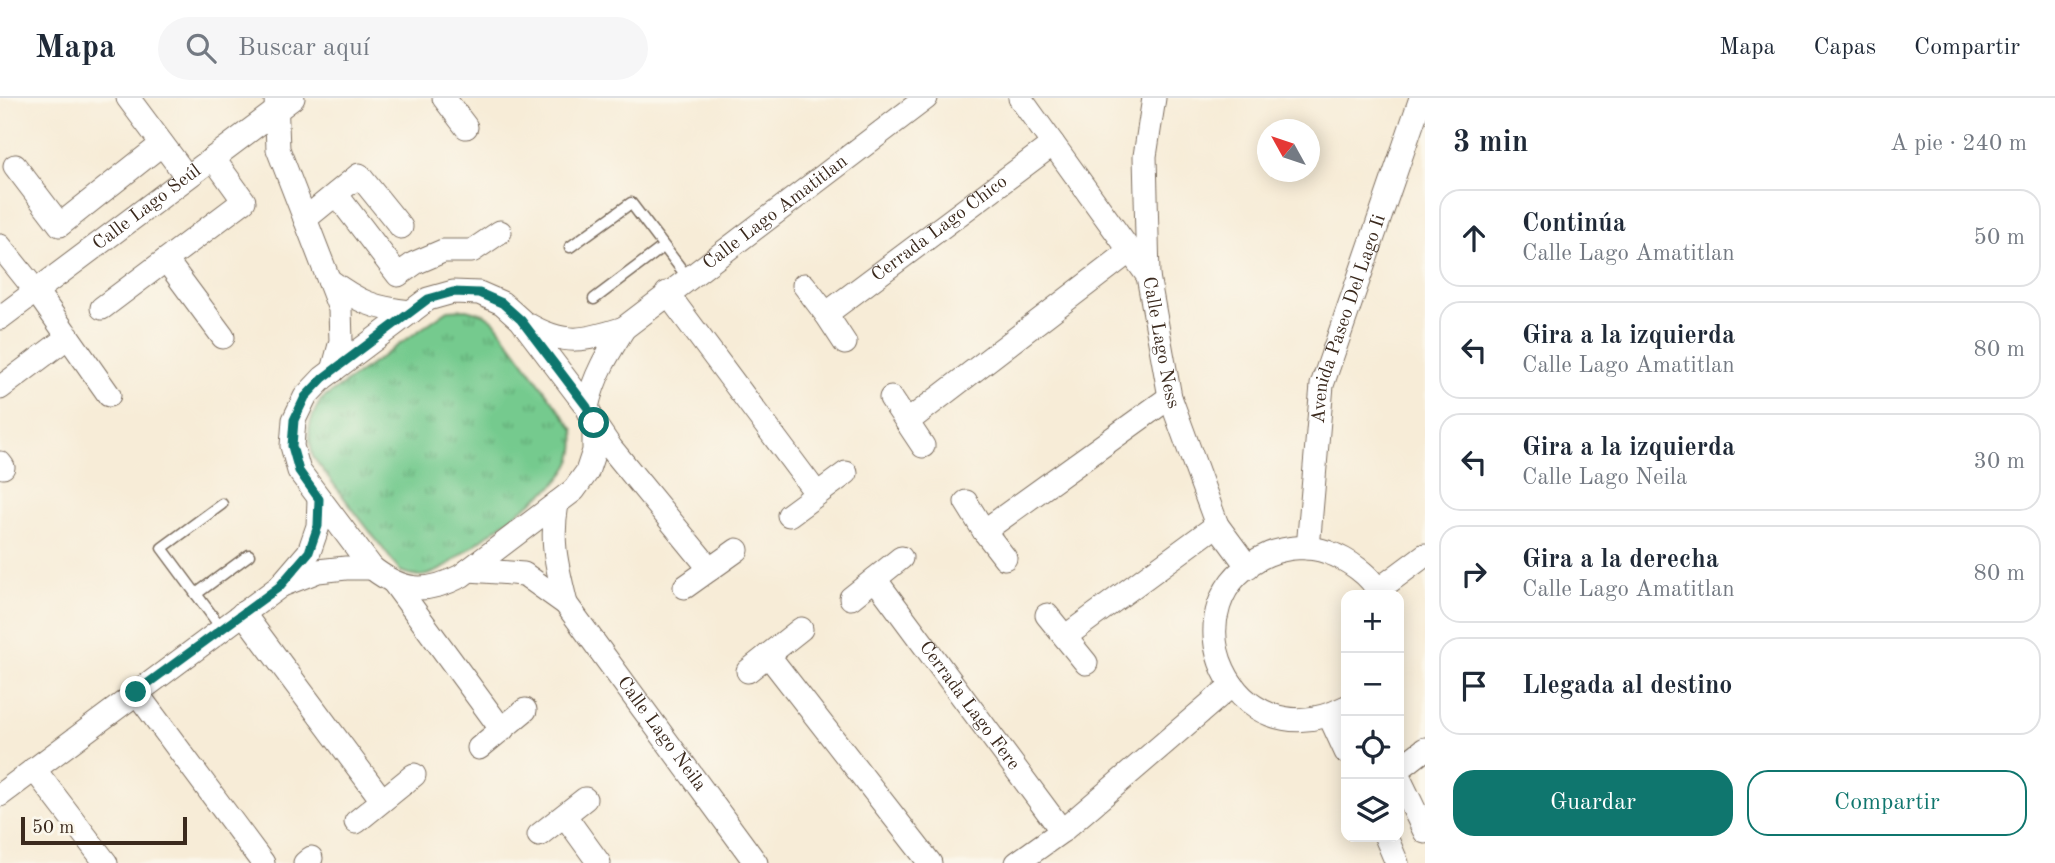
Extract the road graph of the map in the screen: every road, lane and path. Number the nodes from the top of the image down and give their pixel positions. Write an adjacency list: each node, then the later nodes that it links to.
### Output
1 (128, 98): 9 (street)
2 (444, 98): 8 (street)
3 (926, 98): 24 (street, Calle Lago Amatitlan)
4 (1020, 98): 10 (street, Calle Lago Ness)
5 (1154, 98): 23 (street)
6 (1421, 98): 56 (street, Avenida Paseo Del Lago Ii)
7 (282, 102): 11 (street, Calle Lago Seúl); 15 (street)
8 (466, 127)
9 (162, 144): 12 (street); 13 (street)
10 (1053, 144): 20 (street, Calle Lago Ness); 32 (street, Cerrada Lago Chico)
11 (213, 158): 13 (street, Calle Lago Seúl); 22 (street)
12 (15, 166)
13 (187, 177): 27 (street, Calle Lago Seúl)
14 (336, 194): 15 (street); 16 (street); 17 (street)
15 (305, 219): 25 (street)
16 (401, 227)
17 (500, 232)
18 (570, 247): 19 (lane)
19 (663, 247): 24 (lane); 29 (lane)
20 (1130, 251): 23 (street, Calle Lago Ness); 45 (street)
21 (3, 256): 27 (street)
22 (166, 260): 30 (street); 37 (street)
23 (1148, 276): 42 (street, Calle Lago Ness)
24 (688, 278): 28 (street, Calle Lago Amatitlan)
25 (329, 279): 31 (street); 39 (street)
26 (804, 285): 32 (street)
27 (36, 291): 33 (street, Calle Lago Seúl); 36 (street)
28 (667, 293): 35 (street, Calle Lago Amatitlan); 48 (street)
29 (594, 299)
30 (102, 308)
31 (411, 312): 34 (street); 39 (street)
32 (826, 314): 38 (street)
33 (0, 318)
34 (521, 320): 35 (street); 44 (street)
35 (624, 328): 44 (street)
36 (68, 337): 40 (street); 41 (street)
37 (223, 337)
38 (845, 343)
39 (333, 371): 49 (street)
40 (0, 388)
41 (109, 395)
42 (1170, 397): 54 (street, Calle Lago Ness); 55 (street)
43 (891, 398): 45 (street)
44 (590, 415): 51 (street); 64 (street)
45 (906, 422): 46 (street)
46 (923, 446)
47 (846, 473): 48 (street)
48 (817, 494): 53 (street)
49 (319, 499): 63 (street); 68 (street)
50 (966, 502): 55 (street)
51 (557, 503): 65 (street); 74 (street)
52 (222, 504): 72 (lane)
53 (789, 516)
54 (1217, 525): 62 (street, Calle Lago Ness); 79 (street)
55 (984, 531): 61 (street)
56 (1308, 548): 62 (street); 70 (street)
57 (737, 550): 64 (street)
58 (249, 555): 72 (lane)
59 (1425, 555): 71 (street)
60 (901, 558): 66 (street)
61 (1004, 558)
62 (1248, 567): 83 (street)
63 (372, 568): 67 (street); 68 (street)
64 (710, 569): 69 (street)
65 (469, 570): 67 (street); 74 (street)
66 (875, 579): 73 (street); 99 (street, Cerrada Lago Fere)
67 (394, 583): 87 (street)
68 (279, 587): 75 (street)
69 (685, 587)
70 (1375, 590)
71 (1382, 590)
72 (197, 594): 77 (lane)
73 (851, 598)
74 (566, 604): 106 (street, Calle Lago Neila)
75 (243, 613): 77 (street); 96 (street)
76 (1047, 615): 79 (street)
77 (222, 629): 84 (street)
78 (802, 629): 80 (street)
79 (1066, 636): 81 (street)
80 (768, 655): 82 (street); 107 (street)
81 (1086, 663)
82 (748, 671)
83 (1231, 685): 86 (street); 99 (street)
84 (136, 692): 91 (street); 104 (street)
85 (526, 710): 87 (street)
86 (1338, 711)
87 (502, 730): 88 (street)
88 (479, 748)
89 (1425, 749): 90 (street)
90 (1404, 765)
91 (34, 769): 94 (street); 103 (street)
92 (414, 775): 96 (street)
93 (1399, 779): 100 (street)
94 (0, 795)
95 (586, 799): 97 (street)
96 (382, 800): 98 (street)
97 (565, 816): 101 (street); 105 (street)
98 (356, 821)
99 (1062, 831): 108 (street)
100 (1425, 832)
101 (539, 835)
102 (1388, 842): 109 (street)
103 (106, 863)
104 (263, 863)
105 (599, 863)
106 (756, 863)
107 (930, 863)
108 (1017, 863)
109 (1397, 863)

